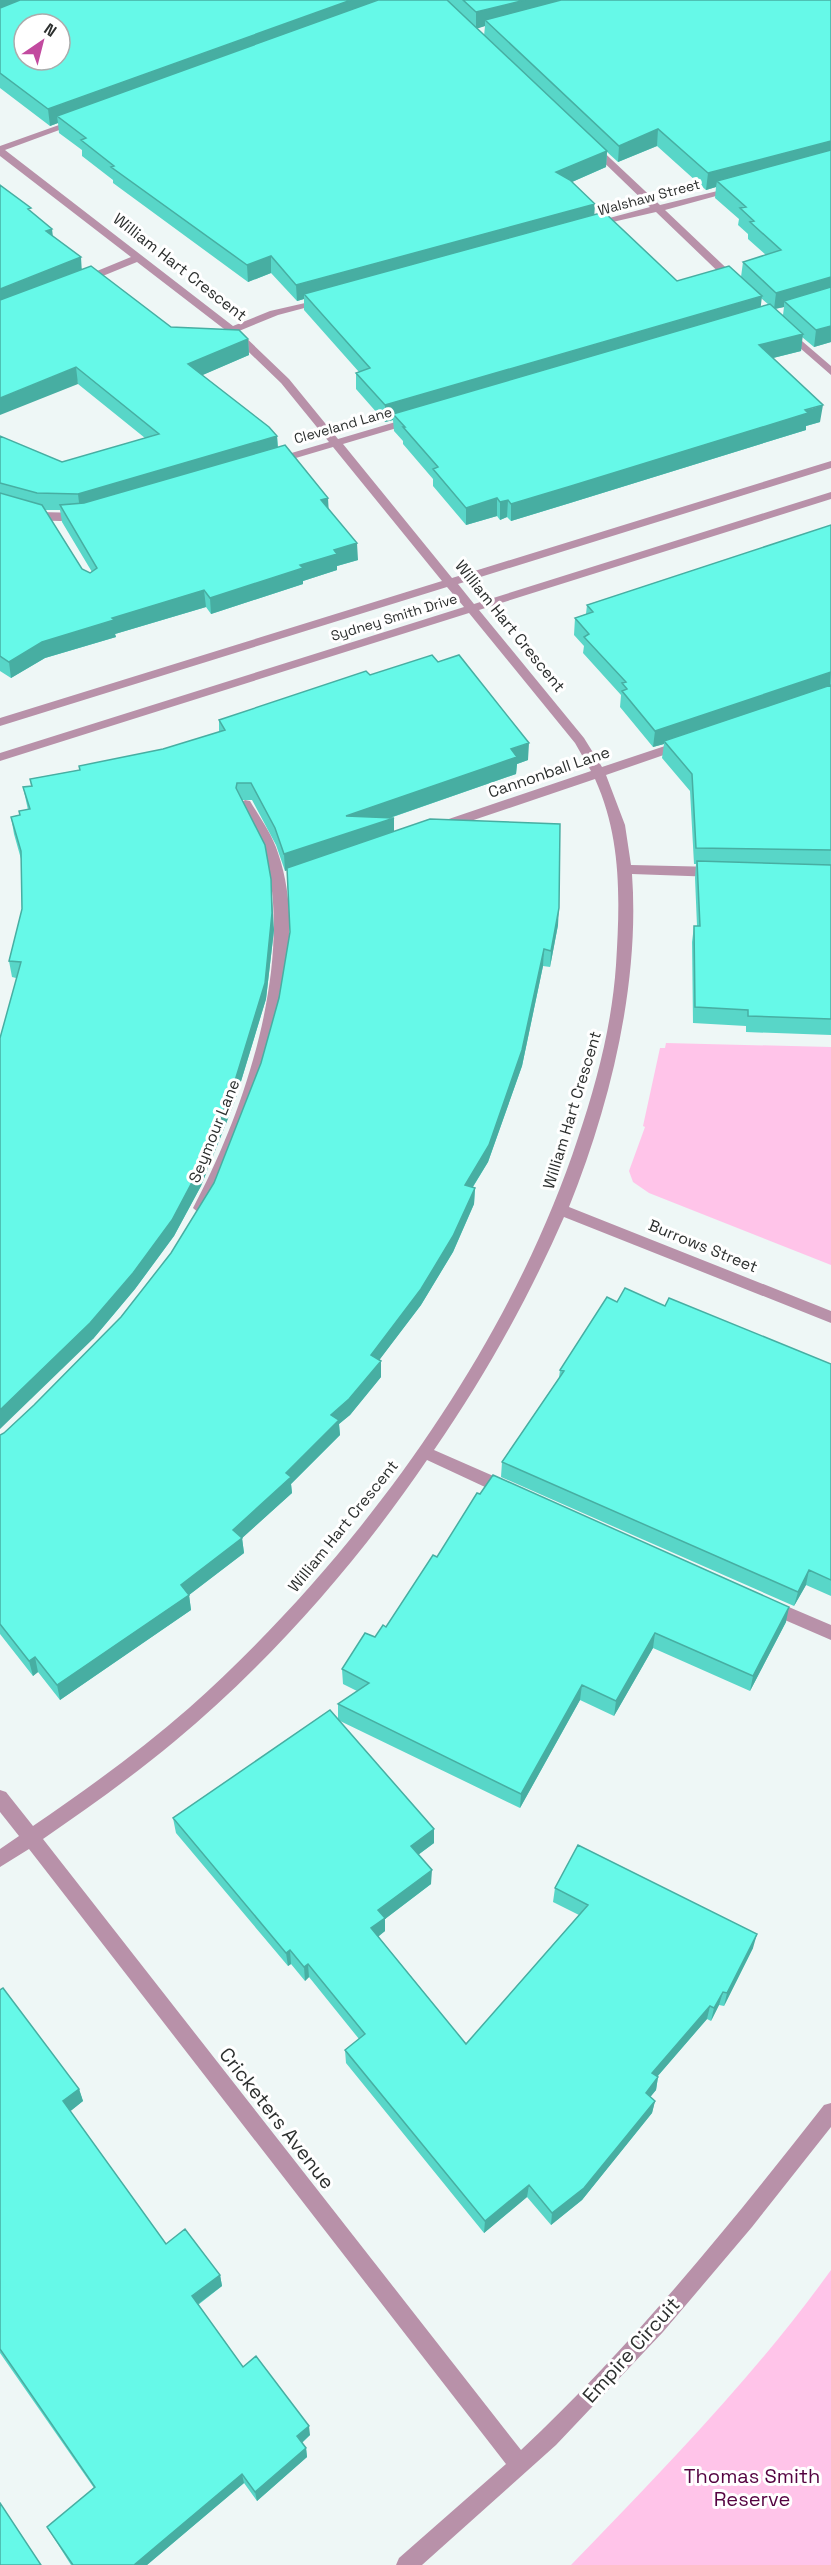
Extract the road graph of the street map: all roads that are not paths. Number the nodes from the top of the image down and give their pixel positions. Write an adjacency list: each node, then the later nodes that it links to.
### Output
1 (81, 120): 3 (street)
2 (583, 138): 5 (street)
3 (0, 150): 7 (street, William Hart Crescent)
4 (742, 186): 5 (street, Walshaw Street)
5 (658, 209): 6 (street, Walshaw Street); 9 (street)
6 (582, 229)
7 (138, 258): 8 (street); 12 (street, William Hart Crescent)
8 (74, 284)
9 (746, 292)
10 (331, 298): 12 (street)
11 (779, 324): 13 (street)
12 (232, 330): 15 (street, William Hart Crescent)
13 (831, 372)
14 (427, 416): 15 (street, Cleveland Lane)
15 (335, 443): 17 (street, Cleveland Lane); 23 (street, William Hart Crescent)
16 (831, 464): 23 (street, Sydney Smith Drive)
17 (258, 465)
18 (831, 495): 24 (street, Sydney Smith Drive)
19 (0, 503): 21 (street)
20 (92, 513): 21 (street)
21 (51, 518): 22 (street)
22 (58, 533)
23 (452, 583): 24 (street, William Hart Crescent); 25 (street, Sydney Smith Drive)
24 (472, 608): 27 (street, Sydney Smith Drive); 28 (street, William Hart Crescent)
25 (0, 722)
26 (691, 741): 28 (street, Cannonball Lane)
27 (0, 757)
28 (600, 771): 30 (street, Cannonball Lane); 31 (street, William Hart Crescent)
29 (244, 804): 34 (street, Seymour Lane)
30 (428, 831)
31 (626, 868): 32 (street); 33 (street, William Hart Crescent)
32 (725, 872)
33 (561, 1210): 35 (street, Burrows Street); 36 (street, William Hart Crescent)
34 (190, 1224)
35 (831, 1317)
36 (424, 1452): 37 (street); 41 (street, William Hart Crescent)
37 (522, 1496)
38 (756, 1600): 39 (street)
39 (831, 1633)
40 (0, 1798): 41 (street, Cricketers Avenue)
41 (31, 1838): 42 (street, William Hart Crescent); 44 (street, Cricketers Avenue)
42 (0, 1859)
43 (831, 2112): 44 (street, Empire Circuit)
44 (520, 2465): 45 (street, Empire Circuit)
45 (406, 2565)

